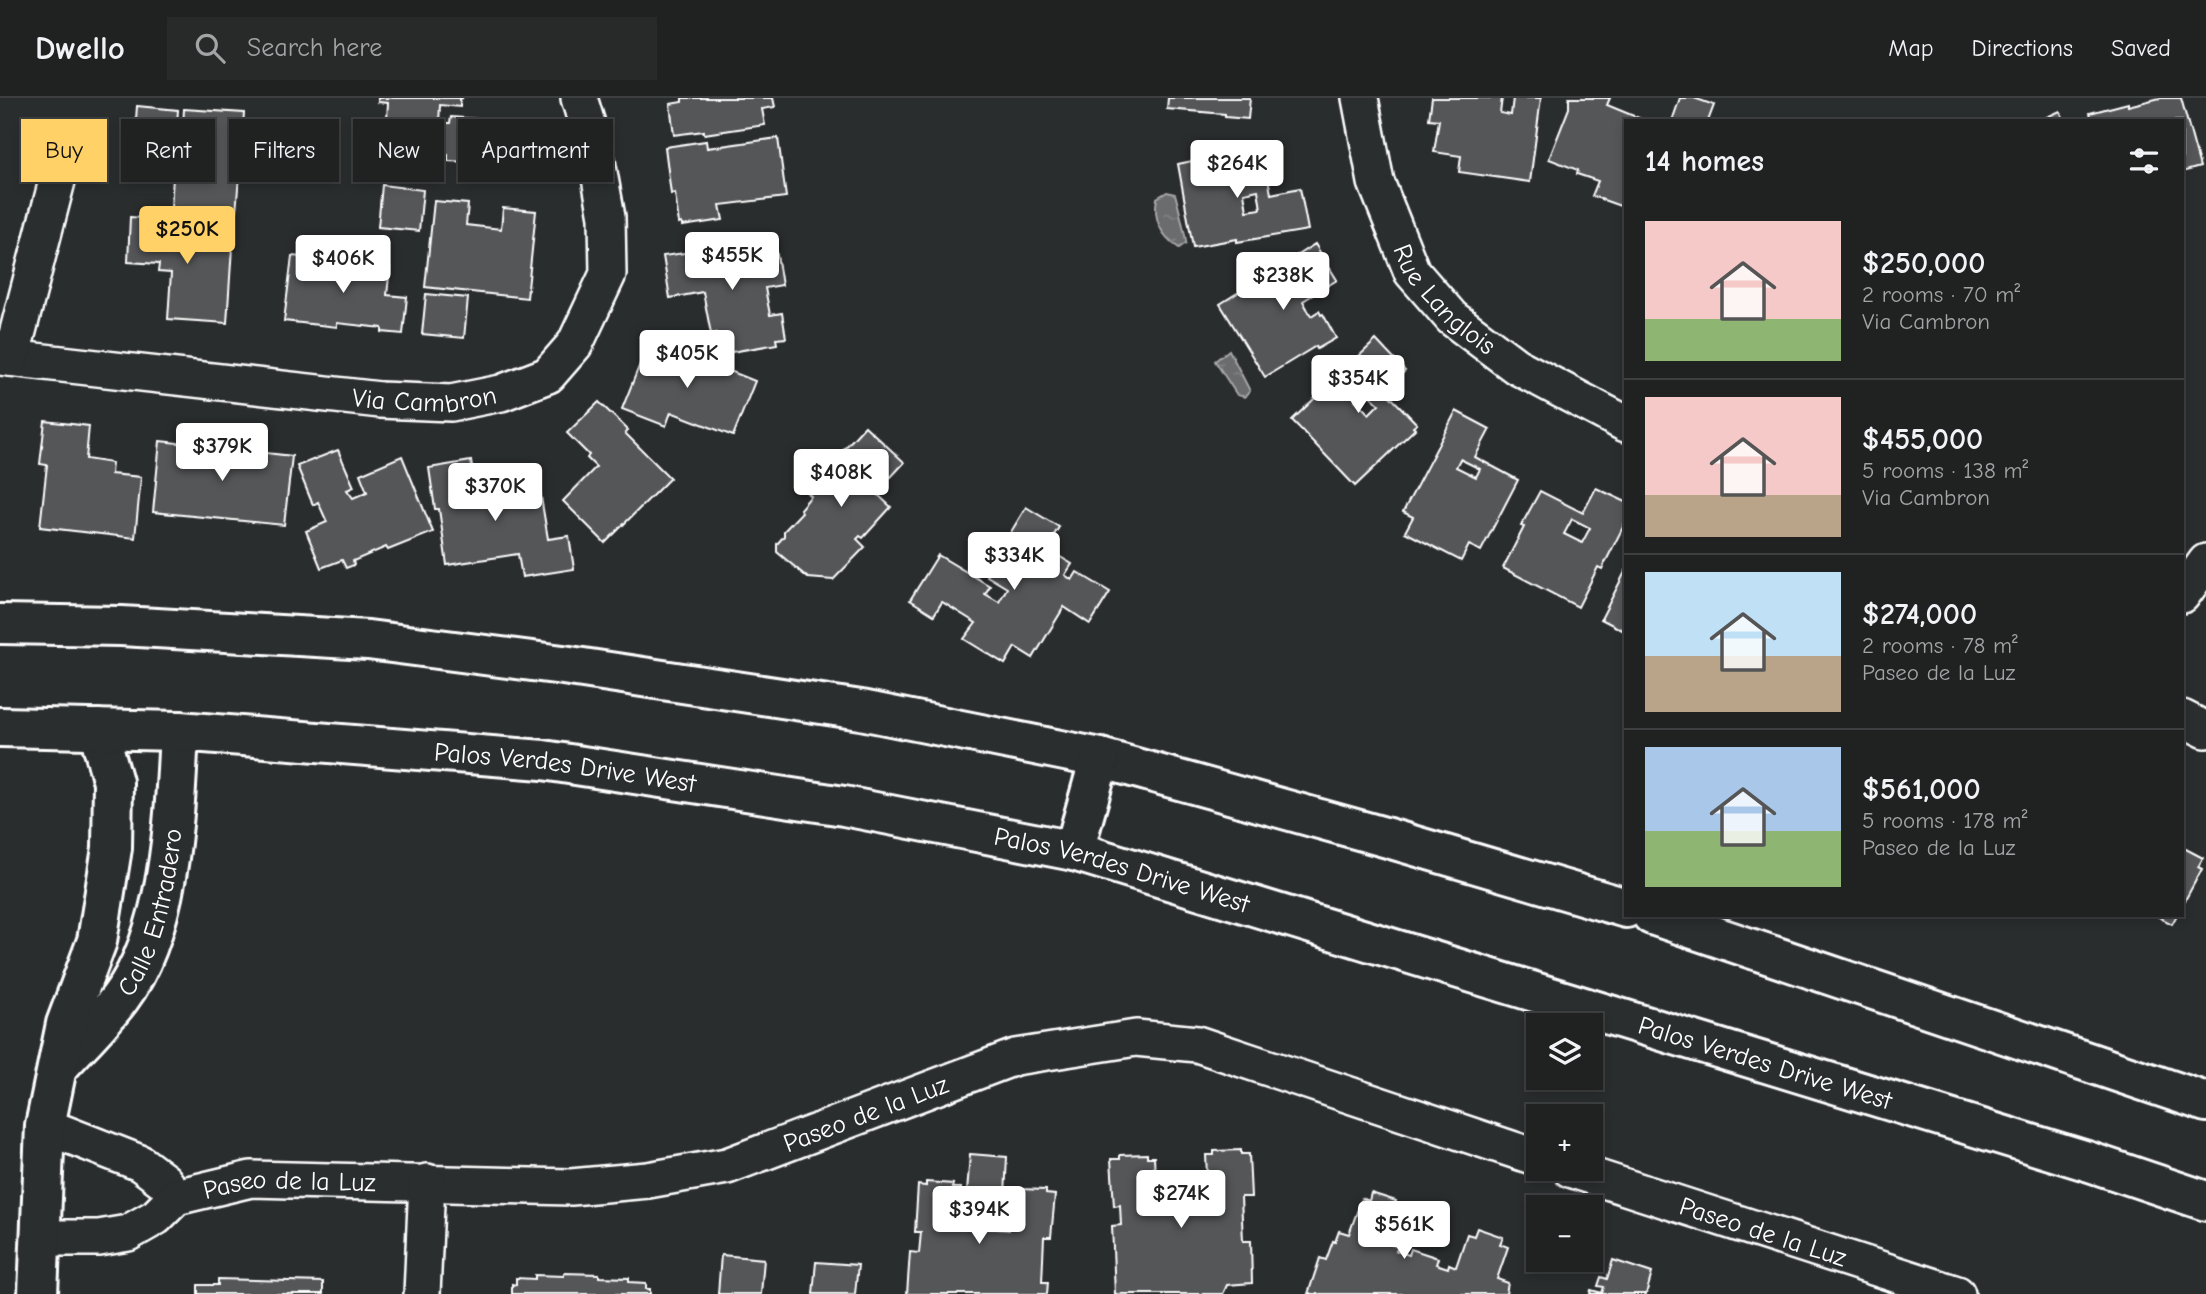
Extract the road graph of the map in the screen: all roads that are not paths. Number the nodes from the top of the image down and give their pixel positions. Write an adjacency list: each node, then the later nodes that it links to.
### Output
1 (579, 98): 4 (street, Via Cambron)
2 (1360, 98): 5 (street, Rue Langlois)
3 (57, 182): 4 (street)
4 (5, 358)
5 (1624, 423)
6 (2206, 562): 7 (street)
7 (2184, 592)
8 (0, 624): 14 (main road)
9 (2184, 719): 12 (street)
10 (0, 727): 11 (main road, Palos Verdes Drive West)
11 (97, 729): 13 (main road, Palos Verdes Drive West); 18 (main road, Calle Entradero)
12 (2206, 730)
13 (179, 731): 15 (main road, Palos Verdes Drive West); 18 (main road, Calle Entradero)
14 (1100, 758): 15 (main road); 16 (main road)
15 (1074, 851): 25 (main road, Palos Verdes Drive West)
16 (1624, 907)
17 (1658, 917): 19 (main road)
18 (59, 1066): 20 (main road, Calle Entradero)
19 (2206, 1101)
20 (45, 1126): 24 (street, Paseo de la Luz); 26 (main road, Calle Entradero)
21 (1526, 1154): 23 (street, Paseo de la Luz)
22 (1603, 1180): 29 (street, Paseo de la Luz)
23 (427, 1182): 24 (street, Paseo de la Luz); 28 (street)
24 (176, 1197): 26 (street, Paseo de la Luz)
25 (2206, 1201)
26 (40, 1238): 27 (main road, Calle Entradero)
27 (38, 1294)
28 (422, 1294)
29 (1957, 1294)

